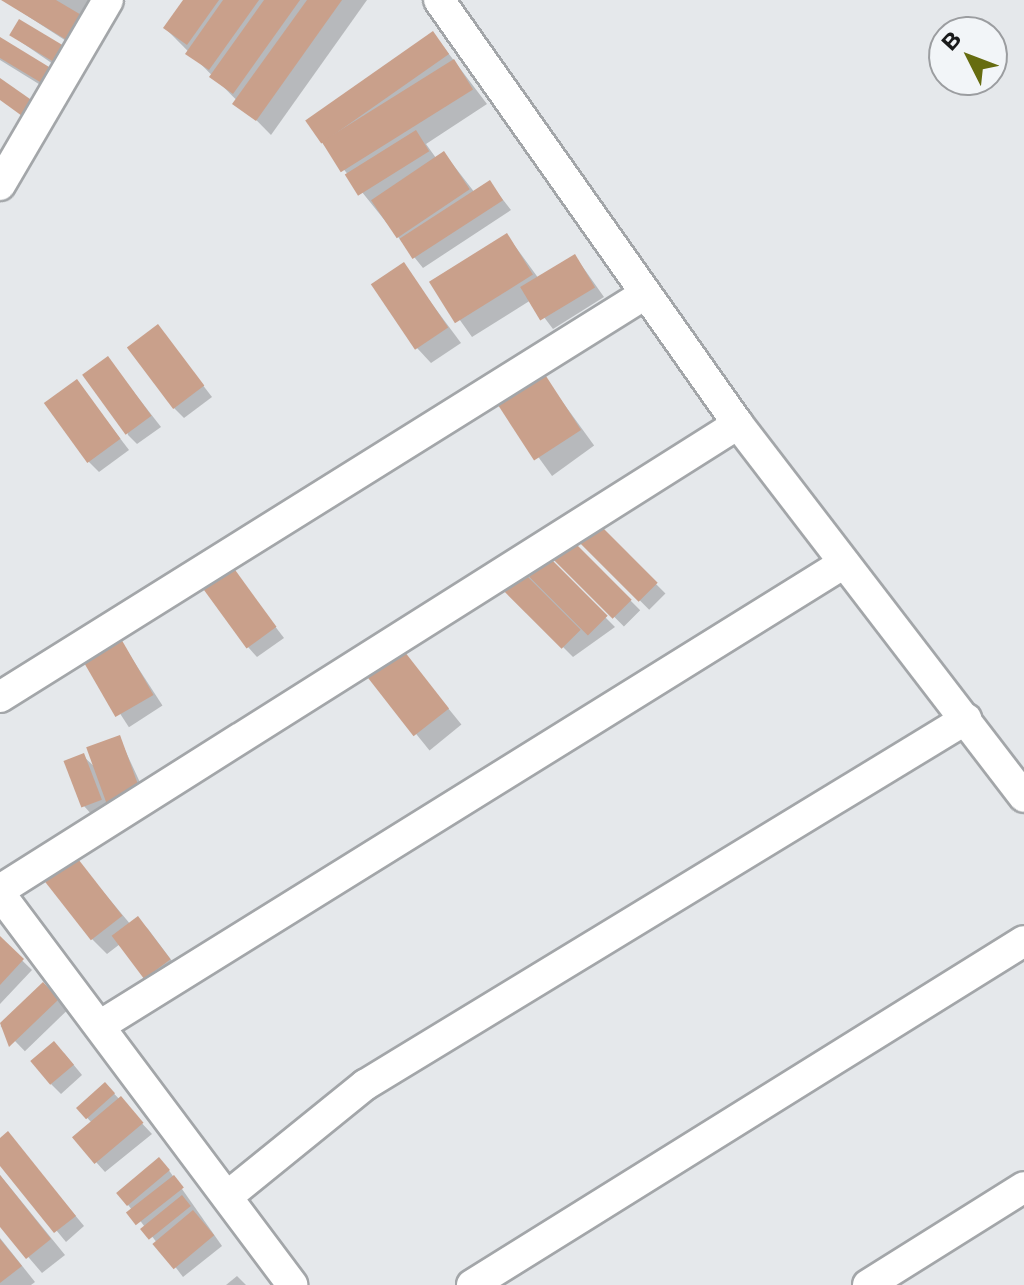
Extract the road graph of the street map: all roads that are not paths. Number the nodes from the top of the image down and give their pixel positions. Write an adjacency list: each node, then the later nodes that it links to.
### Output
1 (108, 0): 3 (street)
2 (439, 0): 4 (street)
3 (0, 185)
4 (645, 294): 5 (street); 7 (street)
5 (738, 424): 6 (street); 10 (street)
6 (844, 563): 8 (street); 12 (street)
7 (0, 697)
8 (966, 719): 9 (street); 14 (street)
9 (1024, 797)
10 (0, 892): 12 (street)
11 (1024, 941): 16 (street)
12 (101, 1025): 14 (street)
13 (1024, 1187): 17 (street)
14 (229, 1195): 15 (street)
15 (292, 1285)
16 (472, 1285)
17 (868, 1285)

